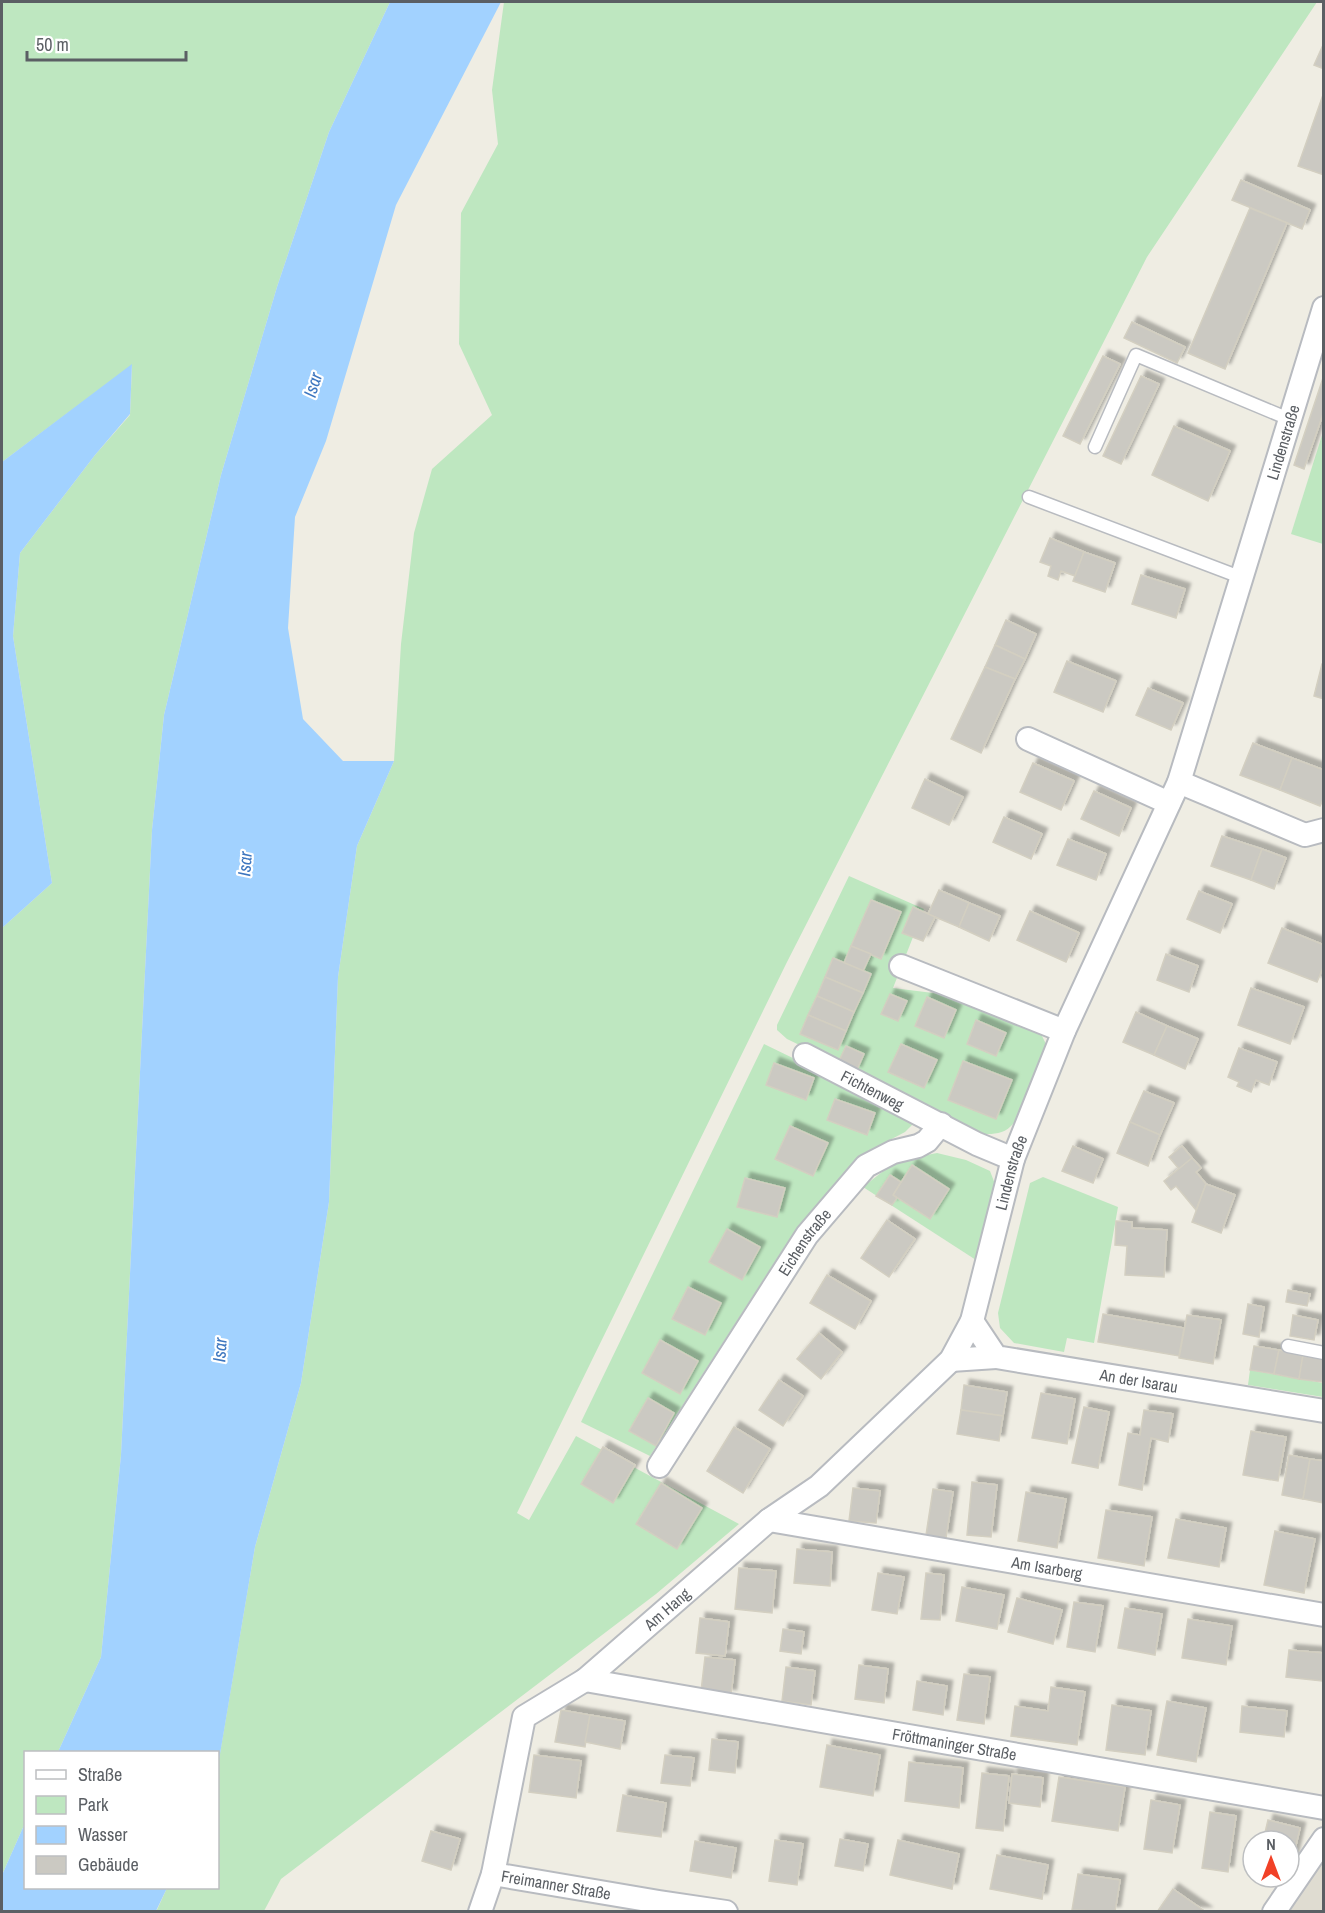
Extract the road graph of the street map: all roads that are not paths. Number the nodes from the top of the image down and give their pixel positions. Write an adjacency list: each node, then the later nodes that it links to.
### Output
1 (1323, 308): 2 (street, Lindenstraße)
2 (1289, 419): 3 (lane); 5 (street, Lindenstraße)
3 (1095, 447)
4 (1029, 497): 5 (lane)
5 (1240, 577): 7 (street, Lindenstraße)
6 (1028, 740): 8 (street)
7 (1179, 782): 8 (street, Lindenstraße); 9 (street)
8 (1169, 803): 11 (street, Lindenstraße)
9 (1323, 830)
10 (901, 966): 11 (street)
11 (1064, 1031): 14 (street, Lindenstraße)
12 (805, 1055): 13 (street, Fichtenweg)
13 (940, 1124): 14 (street); 21 (street, Eichenstraße)
14 (1013, 1159): 15 (street, Lindenstraße)
15 (972, 1321): 18 (street); 19 (street, Am Hang)
16 (1288, 1346): 17 (lane)
17 (1323, 1353)
18 (996, 1357): 19 (street); 20 (street, An der Isarau)
19 (951, 1360): 22 (street, Am Hang)
20 (1323, 1411)
21 (659, 1466)
22 (769, 1520): 23 (street, Am Isarberg); 24 (street, Am Hang)
23 (1323, 1615)
24 (585, 1680): 25 (street, Fröttmaninger Straße); 27 (street, Am Hang)
25 (1323, 1808)
26 (1323, 1839): 30 (street)
27 (493, 1874): 28 (street, Am Hang); 29 (street, Freimanner Straße)
28 (480, 1911)
29 (726, 1911)
30 (1274, 1911)

